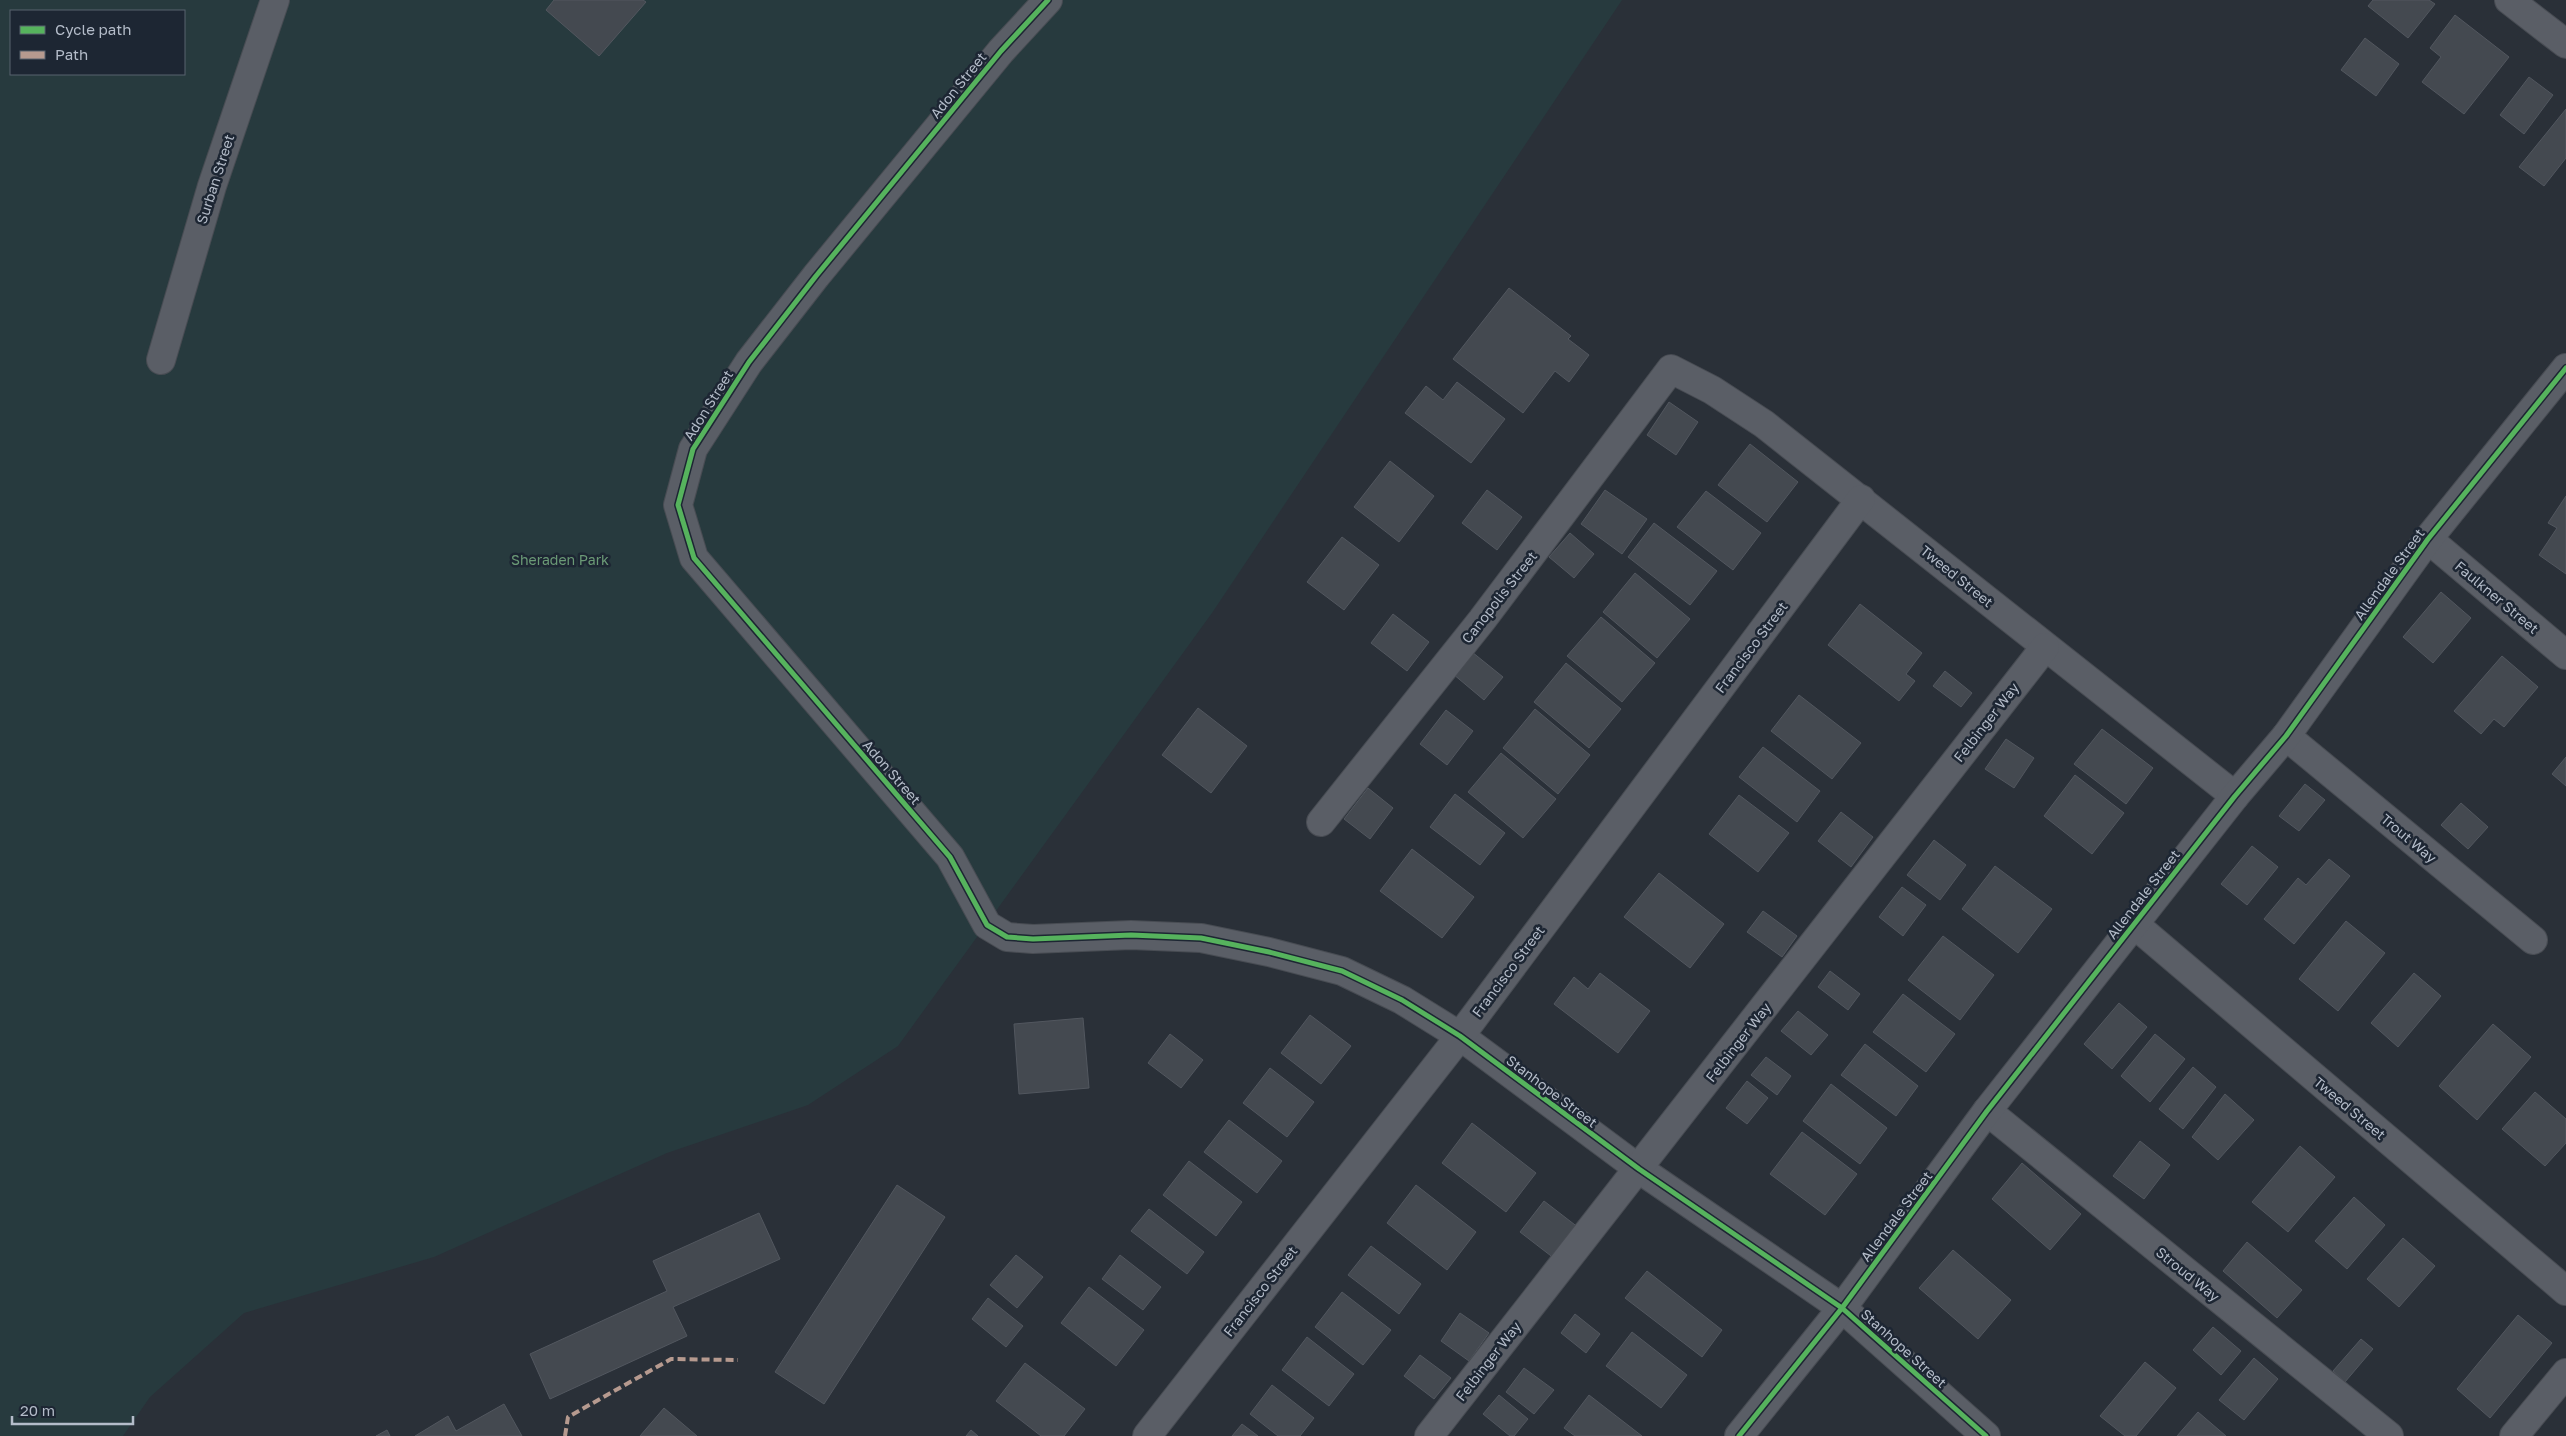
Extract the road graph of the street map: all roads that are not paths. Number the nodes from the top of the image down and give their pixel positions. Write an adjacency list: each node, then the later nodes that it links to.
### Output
1 (275, 0): 5 (street, Surban Street)
2 (1048, 0): 16 (street, Adon Street)
3 (2508, 0): 4 (street)
4 (2566, 44)
5 (161, 360)
6 (2566, 368): 9 (street, Allendale Street)
7 (1671, 369): 8 (street, Tweed Street); 14 (street, Canopolis Street)
8 (1861, 499): 10 (street, Tweed Street); 18 (street, Francisco Street)
9 (2428, 539): 11 (street, Faulkner Street); 12 (street, Allendale Street)
10 (2045, 647): 13 (street, Tweed Street); 20 (street, Felbinger Way)
11 (2566, 655)
12 (2286, 736): 13 (street, Allendale Street); 17 (street, Trout Way)
13 (2235, 796): 15 (street, Allendale Street)
14 (1321, 822)
15 (2134, 924): 19 (street, Allendale Street); 21 (street, Tweed Street)
16 (1033, 939): 18 (street, Stanhope Street)
17 (2533, 940)
18 (1460, 1036): 20 (street, Stanhope Street); 24 (street, Francisco Street)
19 (1987, 1111): 22 (street, Allendale Street); 28 (street, Stroud Way)
20 (1639, 1170): 22 (street, Stanhope Street); 25 (street, Felbinger Way)
21 (2566, 1291)
22 (1842, 1308): 26 (street, Allendale Street); 27 (street, Stanhope Street)
23 (2566, 1373): 29 (street)
24 (1147, 1436)
25 (1429, 1436)
26 (1739, 1436)
27 (1986, 1436)
28 (2389, 1436)
29 (2514, 1436)

